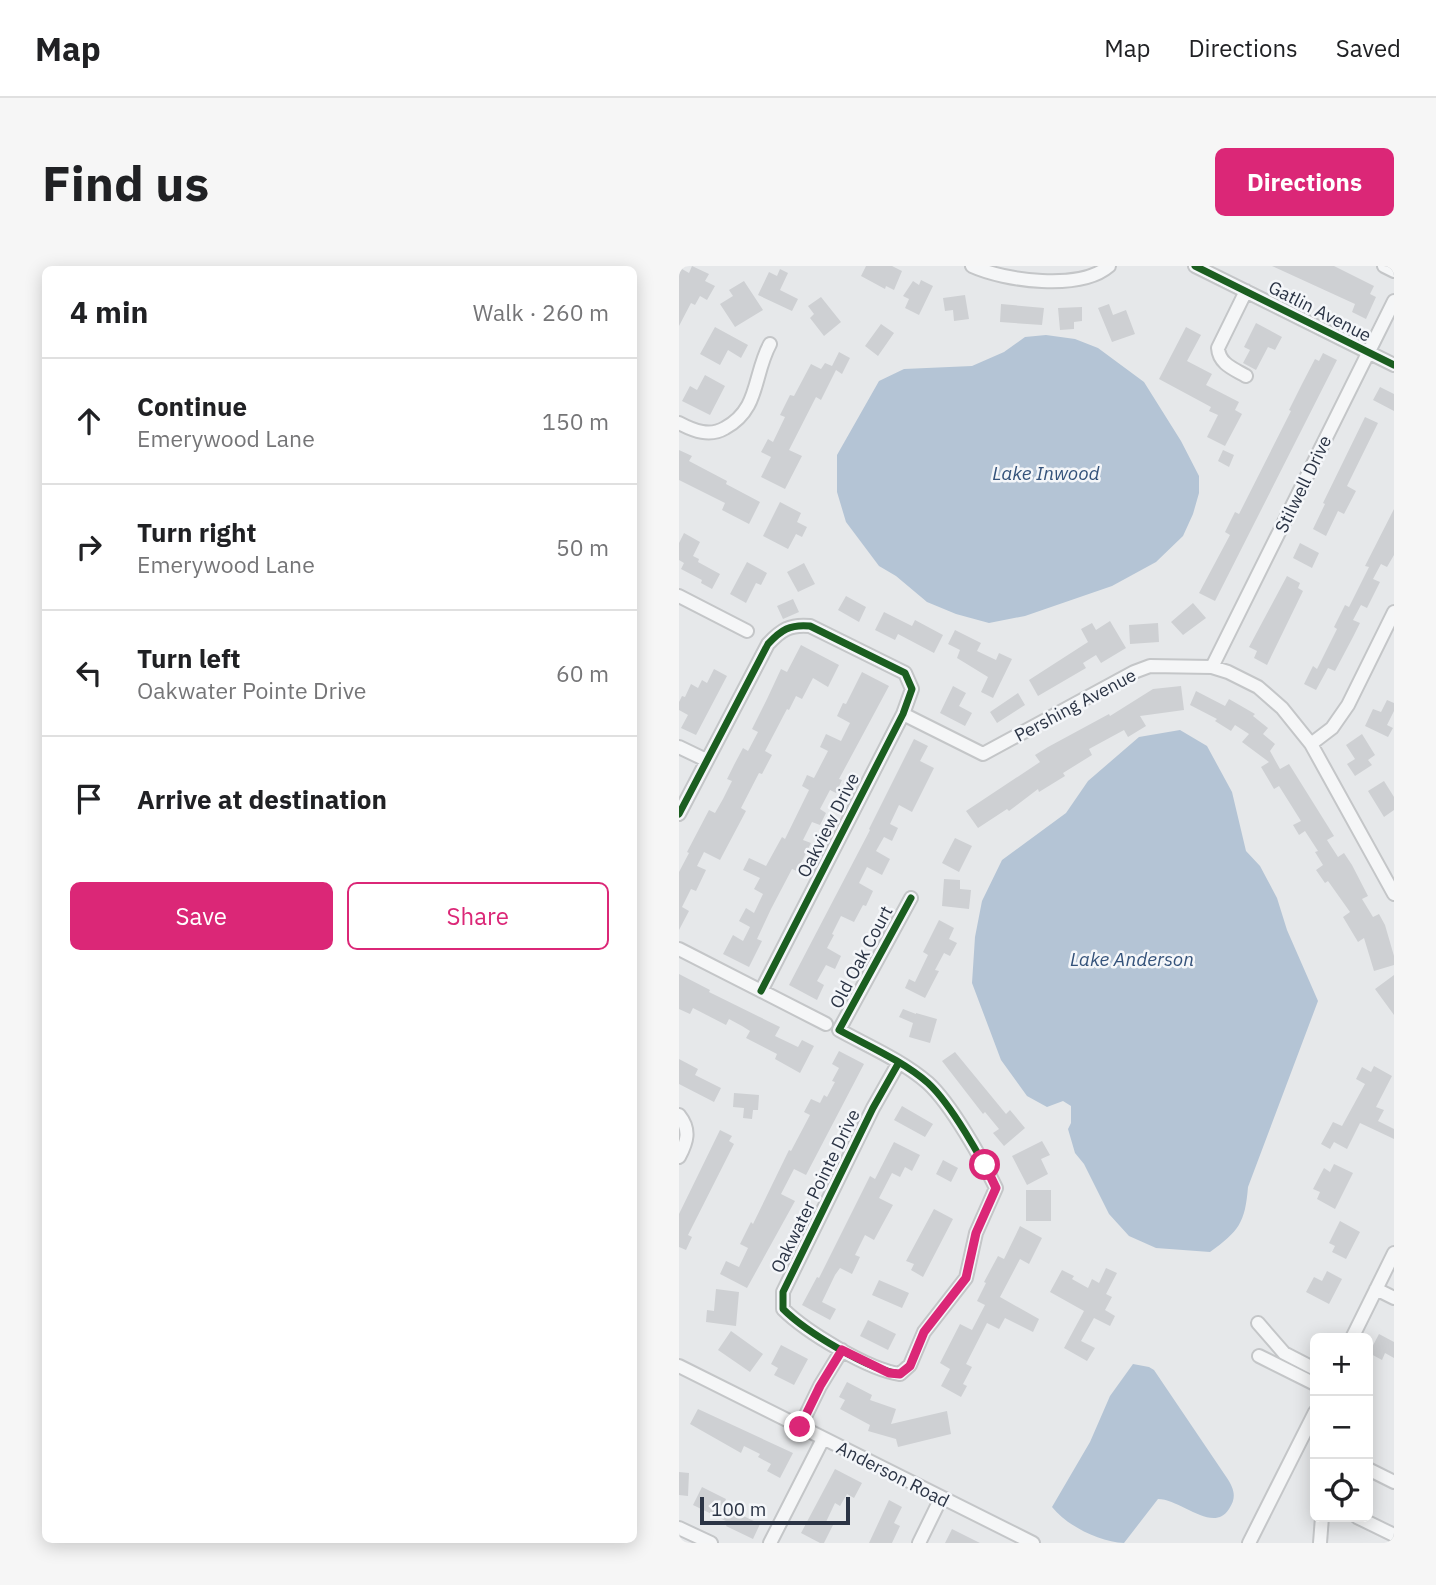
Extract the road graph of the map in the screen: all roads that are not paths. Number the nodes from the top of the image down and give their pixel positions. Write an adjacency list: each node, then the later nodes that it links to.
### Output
1 (972, 266): 2 (street)
2 (1109, 266)
3 (1195, 266): 6 (street, Gatlin Avenue)
4 (1384, 266): 5 (street)
5 (1394, 271)
6 (1246, 291): 9 (street, Gatlin Avenue); 11 (street)
7 (1394, 301): 9 (street, Stilwell Drive)
8 (770, 344): 12 (street)
9 (1368, 352): 10 (street, Gatlin Avenue); 16 (street, Stilwell Drive)
10 (1394, 365)
11 (1246, 376)
12 (679, 423)
13 (679, 596): 15 (street)
14 (1394, 612): 18 (street)
15 (747, 631)
16 (1212, 667): 17 (street, Pershing Avenue); 18 (street, Pershing Avenue)
17 (903, 714): 20 (street, Oakview Drive); 25 (street, Oakview Drive)
18 (1311, 744): 22 (street, Pershing Avenue)
19 (679, 747): 20 (street)
20 (706, 760): 21 (street)
21 (679, 814)
22 (1392, 886)
23 (911, 898): 27 (street, Old Oak Court)
24 (679, 950): 25 (street)
25 (761, 991): 26 (street)
26 (826, 1024)
27 (898, 1064): 35 (street, Oakwater Pointe Drive); 35 (street, Oakwater Pointe Drive)
28 (679, 1115): 29 (street)
29 (679, 1157)
30 (1394, 1253): 31 (street)
31 (1376, 1289): 32 (street); 34 (street)
32 (1394, 1298)
33 (1258, 1323): 38 (street)
34 (1354, 1333)
35 (842, 1350): 40 (street)
36 (1259, 1356): 39 (street)
37 (679, 1366): 40 (street, Anderson Road)
38 (1310, 1366)
39 (1310, 1382)
40 (800, 1427): 41 (street, Anderson Road)
41 (824, 1439): 45 (street, Anderson Road); 51 (street)
42 (1309, 1440): 54 (street)
43 (1373, 1472): 44 (street)
44 (1394, 1482)
45 (941, 1498): 52 (street); 53 (street, Anderson Road)
46 (1322, 1522): 55 (street)
47 (1367, 1522): 49 (street)
48 (679, 1528): 50 (street)
49 (1394, 1535)
50 (711, 1543)
51 (770, 1543)
52 (919, 1543)
53 (1033, 1543)
54 (1249, 1543)
55 (1320, 1543)

